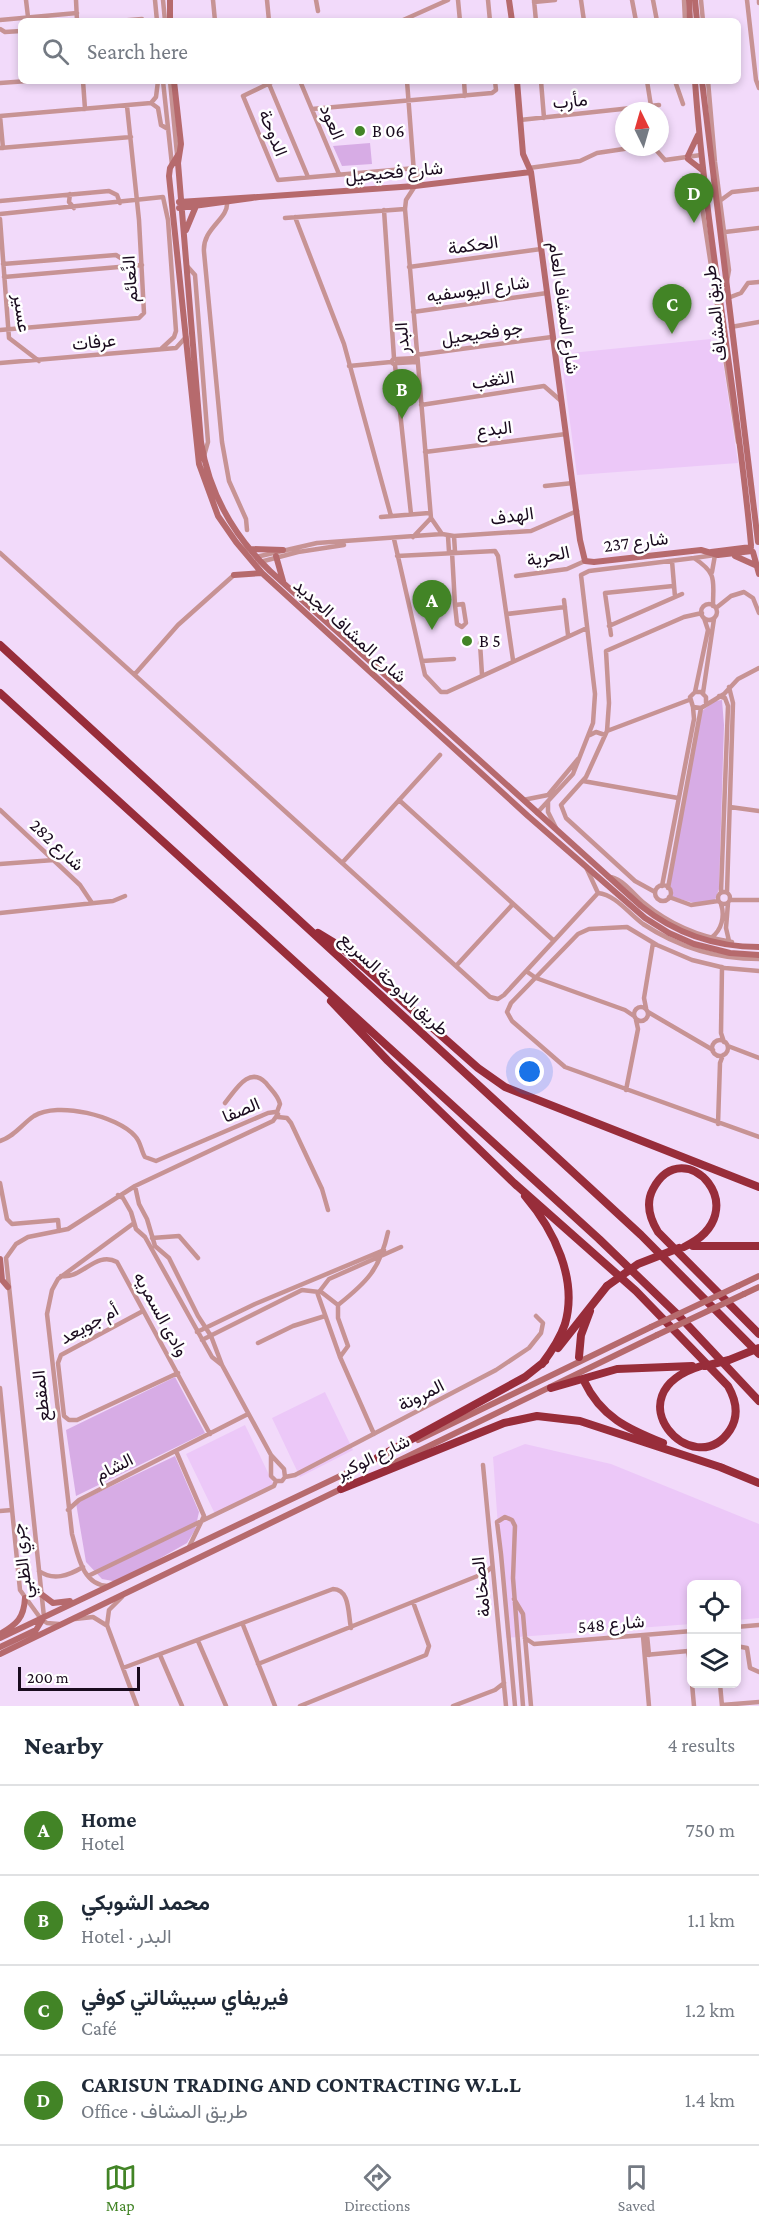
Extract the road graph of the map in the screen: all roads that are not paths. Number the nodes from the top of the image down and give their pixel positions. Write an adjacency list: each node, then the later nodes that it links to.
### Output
1 (26, 0): 26 (street)
2 (76, 0): 24 (street)
3 (155, 0): 30 (street)
4 (163, 0): 31 (street)
5 (170, 0): 32 (street)
6 (213, 0): 33 (street)
7 (267, 0): 34 (street)
8 (316, 0): 23 (street)
9 (448, 0): 35 (street)
10 (458, 0): 36 (street)
11 (488, 0): 37 (street)
12 (508, 0): 38 (street)
13 (555, 0): 22 (street)
14 (581, 0): 40 (street)
15 (632, 0): 41 (street)
16 (653, 0): 42 (street)
17 (684, 0): 43 (street)
18 (689, 0): 44 (street)
19 (695, 0): 45 (street)
20 (701, 0): 46 (street)
21 (747, 0): 69 (street)
22 (534, 1): 39 (street)
23 (318, 12)
24 (77, 13): 25 (street); 29 (street)
25 (58, 15): 26 (street)
26 (28, 17): 28 (street)
27 (18, 18): 47 (street)
28 (19, 18)
29 (77, 18)
30 (158, 18)
31 (165, 18)
32 (170, 18)
33 (215, 18)
34 (269, 18)
35 (408, 18)
36 (460, 18)
37 (490, 18)
38 (511, 18)
39 (536, 18)
40 (584, 18)
41 (635, 18)
42 (656, 18)
43 (685, 18)
44 (690, 18)
45 (697, 18)
46 (703, 18)
47 (0, 20)
48 (0, 29): 49 (street)
49 (18, 31)
50 (18, 82): 51 (street)
51 (0, 83)
52 (82, 84): 77 (street)
53 (158, 84): 74 (street)
54 (163, 84): 84 (street, شارع المشاف الجديد)
55 (172, 84): 89 (street, شارع المشاف الجديد)
56 (268, 84): 98 (street, الدوحة)
57 (273, 84): 98 (street)
58 (301, 84): 78 (street, العود)
59 (407, 84): 71 (street)
60 (464, 84): 70 (street)
61 (495, 84): 70 (street)
62 (518, 84): 83 (street, شارع المشاف العام)
63 (541, 84): 82 (street)
64 (647, 84): 73 (street)
65 (676, 84): 75 (street)
66 (697, 84): 85 (street, طريق المشاف)
67 (698, 84): 80 (street, طريق المشاف)
68 (708, 84): 72 (street)
69 (759, 88)
70 (465, 96): 71 (street)
71 (409, 100): 78 (street); 94 (street)
72 (710, 101): 80 (street); 100 (street)
73 (650, 102)
74 (151, 103): 76 (street); 84 (street)
75 (683, 104)
76 (127, 106): 77 (street); 86 (street, النًعائم)
77 (85, 109): 81 (street)
78 (312, 109): 97 (street, العود)
79 (615, 110): 82 (street, مأرب)
80 (704, 111): 138 (street, طريق المشاف)
81 (0, 116): 87 (street)
82 (544, 118): 83 (street, مأرب)
83 (520, 120): 95 (street, شارع المشاف العام)
84 (168, 129): 93 (street, شارع المشاف الجديد)
85 (699, 132): 91 (street, طريق المشاف); 92 (street)
86 (131, 137): 87 (street); 108 (street, النًعائم)
87 (2, 148)
88 (615, 150): 95 (street)
89 (178, 156): 93 (street); 103 (street, شارع المشاف الجديد)
90 (661, 156): 92 (street)
91 (701, 157): 92 (street); 96 (street, طريق المشاف)
92 (688, 158): 96 (street)
93 (172, 165): 116 (street, شارع المشاف الجديد)
94 (416, 168): 97 (street); 99 (street)
95 (530, 170): 99 (street, شارع فحيحيل); 128 (street, شارع المشاف العام)
96 (703, 171): 174 (street, طريق المشاف)
97 (339, 174): 98 (street)
98 (308, 177)
99 (417, 182): 101 (street, شارع فحيحيل); 109 (street, البدر)
100 (719, 186): 104 (street); 110 (street)
101 (398, 188): 107 (street, شارع فحيحيل); 109 (street)
102 (759, 189): 104 (street)
103 (181, 190): 114 (street); 115 (street, شارع المشاف الجديد)
104 (732, 192): 110 (street)
105 (70, 194): 106 (street); 113 (street); 117 (street)
106 (57, 195): 111 (street); 118 (street)
107 (259, 197): 112 (street, شارع فحيحيل); 114 (street, شارع فحيحيل)
108 (136, 199): 113 (street); 131 (street, النًعائم); 135 (street, شارع المشاف الجديد)
109 (406, 200): 119 (street, البدر)
110 (721, 200): 126 (street)
111 (0, 201)
112 (227, 202): 114 (street, شارع فحيحيل); 173 (street)
113 (120, 203): 117 (street)
114 (195, 203): 115 (street, شارع فحيحيل); 127 (street)
115 (182, 204): 116 (street, شارع فحيحيل); 127 (street, شارع المشاف الجديد)
116 (173, 206): 135 (street, شارع المشاف الجديد)
117 (74, 208): 118 (street)
118 (61, 209): 121 (street)
119 (405, 209): 120 (street); 134 (street, البدر)
120 (384, 210): 122 (street); 157 (street)
121 (0, 214)
122 (295, 217): 123 (street); 159 (street)
123 (285, 218)
124 (0, 219): 130 (street, عسير)
125 (759, 228): 126 (street)
126 (724, 232): 138 (street)
127 (185, 233): 133 (street, شارع المشاف الجديد)
128 (541, 249): 134 (street, الحكمة); 141 (street, شارع المشاف العام)
129 (21, 263): 130 (street); 132 (street); 136 (street)
130 (3, 264): 137 (street, عسير)
131 (142, 265): 132 (street); 147 (street, النًعائم)
132 (125, 266): 136 (street)
133 (187, 266): 160 (street, شارع المشاف الجديد); 165 (street)
134 (409, 267): 144 (street, البدر)
135 (176, 272): 149 (street, شارع المشاف الجديد); 153 (street, شارع المشاف الجديد)
136 (17, 276): 137 (street)
137 (4, 277): 147 (street, عسير)
138 (726, 281): 140 (street, طريق المشاف)
139 (759, 282): 142 (street)
140 (727, 289): 142 (street); 143 (street, طريق المشاف)
141 (547, 294): 144 (street, شارع اليوسفيه); 150 (street, شارع المشاف العام)
142 (738, 294): 143 (street)
143 (728, 298): 146 (street, طريق المشاف)
144 (413, 312): 154 (street, البدر)
145 (759, 322): 146 (street)
146 (731, 327): 175 (street, طريق المشاف)
147 (8, 329): 148 (street, النًعائم); 156 (street, عسير)
148 (0, 330)
149 (186, 337): 151 (street, شارع المشاف الجديد); 152 (street)
150 (552, 337): 154 (street, جو فحيحيل); 161 (street, شارع المشاف العام)
151 (187, 347): 155 (street, شارع المشاف الجديد); 160 (street)
152 (176, 348): 153 (street, عرفات); 155 (street)
153 (161, 349): 156 (street, عرفات)
154 (417, 358): 157 (street, جو فحيحيل); 162 (street, البدر)
155 (188, 359): 197 (street, شارع المشاف الجديد)
156 (39, 361): 158 (street, عرفات)
157 (395, 362): 159 (street, جو فحيحيل); 169 (street)
158 (0, 363)
159 (349, 366): 171 (street)
160 (196, 378): 165 (street, شارع المشاف الجديد)
161 (562, 402): 162 (street, الثغب); 163 (street, شارع المشاف العام)
162 (421, 405): 164 (street, البدر)
163 (566, 434): 164 (street, البدع); 166 (street, شارع المشاف العام)
164 (425, 452): 170 (street, البدر)
165 (204, 456): 183 (street, شارع المشاف الجديد)
166 (573, 483): 167 (street); 168 (street, شارع المشاف العام)
167 (545, 486)
168 (577, 511): 176 (street, الهدف); 179 (street, شارع المشاف العام)
169 (411, 514): 170 (street); 171 (street)
170 (430, 515): 176 (street); 177 (street)
171 (391, 516): 172 (street)
172 (381, 517)
173 (247, 530)
174 (750, 530): 181 (street, طريق المشاف); 182 (street)
175 (758, 534): 181 (street, طريق المشاف)
176 (448, 536): 177 (street, الهدف); 185 (street)
177 (413, 537): 178 (street, الهدف)
178 (394, 539): 180 (street, الهدف); 190 (street)
179 (580, 540): 194 (street, شارع 237)
180 (353, 543): 184 (street); 189 (street)
181 (755, 547): 182 (street, شارع 237); 188 (street, شارع 237); 195 (street, طريق المشاف)
182 (741, 548): 187 (street, شارع 237)
183 (250, 549): 184 (street); 192 (street, شارع المشاف الجديد)
184 (283, 550): 192 (street)
185 (452, 552): 190 (street); 207 (street); 212 (street)
186 (0, 553): 225 (street)
187 (713, 554): 188 (street, شارع 237); 191 (street); 194 (street, شارع 237); 196 (street)
188 (728, 554): 195 (street)
189 (276, 556): 192 (street); 202 (street)
190 (397, 556): 223 (street)
191 (694, 558): 193 (street); 196 (street)
192 (258, 559): 202 (street, شارع المشاف الجديد)
193 (670, 561): 198 (street); 203 (street)
194 (583, 562): 198 (street); 201 (street, الحرية)
195 (755, 565): 199 (street, طريق المشاف)
196 (712, 572): 209 (street)
197 (262, 573): 200 (street); 258 (street, شارع المشاف الجديد)
198 (582, 574): 216 (street)
199 (759, 574)
200 (234, 575): 225 (street)
201 (516, 576)
202 (284, 584): 244 (street, شارع المشاف الجديد)
203 (672, 586): 205 (street); 215 (street)
204 (682, 594): 205 (street)
205 (675, 597): 215 (street)
206 (564, 600): 208 (street)
207 (455, 605): 207 (street)
208 (565, 607): 212 (street); 218 (street)
209 (714, 607): 210 (street); 211 (street); 214 (street)
210 (702, 613): 213 (street); 237 (street)
211 (759, 613)
212 (507, 614): 222 (street)
213 (704, 618): 214 (street); 228 (street)
214 (714, 619): 230 (street)
215 (609, 626): 217 (street)
216 (587, 628): 218 (street); 236 (street)
217 (611, 635)
218 (568, 636): 222 (street)
219 (480, 643): 226 (street)
220 (0, 645): 275 (highway, طريق الدوحة السريع)
221 (454, 659): 223 (street)
222 (513, 660): 226 (street)
223 (422, 661): 226 (street)
224 (759, 668): 227 (street)
225 (135, 674): 256 (street)
226 (482, 675)
227 (728, 688): 230 (street); 231 (street); 246 (street)
228 (695, 692): 230 (street); 232 (street)
229 (0, 693): 292 (highway)
230 (704, 694): 233 (street)
231 (719, 696): 233 (street); 264 (street)
232 (689, 700): 234 (street); 237 (street)
233 (706, 703): 235 (street)
234 (693, 707): 235 (street); 242 (street)
235 (701, 708): 261 (street)
236 (593, 724): 237 (street); 238 (street)
237 (606, 731): 238 (street); 241 (street)
238 (590, 735): 240 (street)
239 (440, 755): 243 (street)
240 (579, 758): 244 (street); 245 (street)
241 (583, 781): 242 (street); 263 (street)
242 (678, 798): 260 (street)
243 (399, 800): 256 (street); 273 (street)
244 (523, 800): 249 (street, شارع المشاف الجديد)
245 (548, 802): 249 (street); 252 (street)
246 (730, 807): 248 (street); 265 (street)
247 (0, 810): 250 (street, شارع 282)
248 (759, 811)
249 (537, 813): 252 (street, شارع المشاف الجديد)
250 (7, 817): 251 (street); 253 (street, شارع 282)
251 (1, 820)
252 (559, 833): 259 (street, شارع المشاف الجديد)
253 (40, 847): 254 (street); 255 (street, شارع 282)
254 (35, 860): 255 (street); 257 (street)
255 (55, 860): 272 (street, شارع 282)
256 (342, 862): 287 (street)
257 (0, 864)
258 (586, 867): 262 (street); 269 (street, شارع المشاف الجديد)
259 (607, 877): 278 (street); 283 (street, شارع المشاف الجديد)
260 (662, 886): 261 (street); 263 (street)
261 (668, 888): 267 (street)
262 (598, 892): 269 (street); 280 (street)
263 (655, 892): 267 (street)
264 (721, 892): 265 (street); 270 (street)
265 (727, 892): 271 (street)
266 (124, 896): 272 (street)
267 (669, 897): 270 (street)
268 (759, 900): 271 (street)
269 (620, 901): 276 (street); 286 (street, شارع المشاف الجديد)
270 (719, 902): 271 (street); 278 (street)
271 (729, 902): 281 (street)
272 (92, 903): 274 (street)
273 (513, 904): 280 (street); 287 (street)
274 (0, 913)
275 (309, 928): 312 (highway); 348 (highway, طريق الدوحة السريع)
276 (653, 930): 277 (street); 279 (street)
277 (661, 934): 282 (street); 284 (street)
278 (711, 938): 281 (street)
279 (647, 939): 282 (street); 291 (street)
280 (553, 940): 290 (street)
281 (730, 942): 283 (street)
282 (655, 944): 288 (street); 293 (street)
283 (759, 946)
284 (719, 956): 285 (street); 288 (street)
285 (729, 957): 286 (street); 288 (street)
286 (759, 957)
287 (456, 966): 290 (street)
288 (722, 967): 289 (street); 301 (street)
289 (759, 970)
290 (526, 971): 291 (street)
291 (536, 978): 295 (street); 306 (street)
292 (317, 983): 315 (highway); 358 (highway)
293 (644, 998): 294 (street); 296 (street)
294 (637, 1008): 295 (street); 296 (street); 297 (street)
295 (625, 1010): 297 (street)
296 (647, 1010): 298 (street); 299 (street)
297 (635, 1018): 299 (street); 300 (street)
298 (657, 1018): 299 (street); 302 (street)
299 (644, 1020): 300 (street)
300 (638, 1029): 306 (street)
301 (721, 1033): 302 (street); 303 (street)
302 (715, 1048): 303 (street); 303 (street); 305 (street)
303 (726, 1049): 304 (street); 305 (street)
304 (759, 1058)
305 (720, 1062): 309 (street)
306 (626, 1090): 309 (street)
307 (225, 1103): 308 (street)
308 (277, 1114): 311 (street, الصفا); 316 (street, الصفا); 319 (street)
309 (718, 1124): 310 (street)
310 (759, 1137)
311 (0, 1141)
312 (702, 1164): 313 (highway); 317 (highway)
313 (759, 1181)
314 (0, 1183): 321 (street)
315 (514, 1183): 351 (highway); 353 (highway)
316 (135, 1186): 318 (street, الصفا); 323 (street)
317 (759, 1187)
318 (118, 1195): 320 (street); 321 (street, الصفا)
319 (328, 1210)
320 (134, 1223): 331 (street); 342 (street)
321 (59, 1231): 329 (street, الصفا)
322 (388, 1232): 327 (street)
323 (152, 1238): 330 (street); 341 (street)
324 (401, 1246): 328 (street)
325 (759, 1246): 326 (highway)
326 (681, 1247): 336 (highway, bridge); 343 (highway)
327 (384, 1250): 328 (street); 341 (street)
328 (382, 1257): 335 (street); 337 (street)
329 (3, 1258): 333 (street, جري الظبي)
330 (198, 1258)
331 (61, 1276): 338 (street, وادى السمريه); 361 (street, المقطع)
332 (759, 1276): 366 (street, شارع الوكير, bridge)
333 (8, 1287): 382 (street, جري الظبي)
334 (759, 1287): 357 (street, شارع الوكير, bridge)
335 (319, 1292): 337 (street); 340 (street); 344 (street)
336 (598, 1297): 350 (highway); 351 (highway)
337 (338, 1305): 349 (street)
338 (143, 1311): 354 (street, وادى السمريه); 360 (street, أم جويعد)
339 (536, 1316): 363 (street, المرونة)
340 (326, 1317): 346 (street); 349 (street)
341 (206, 1328): 342 (street); 344 (street)
342 (197, 1332): 345 (street)
343 (759, 1334)
344 (211, 1335): 345 (street); 352 (street)
345 (202, 1340): 352 (street)
346 (258, 1343)
347 (759, 1348): 353 (highway, bridge)
348 (759, 1354)
349 (340, 1357): 363 (street)
350 (579, 1357)
351 (542, 1364): 366 (highway)
352 (222, 1365): 359 (street)
353 (703, 1366): 357 (highway)
354 (178, 1373): 360 (street); 362 (street, وادى السمريه)
355 (584, 1382): 368 (highway)
356 (0, 1388): 373 (street, جري الظبي)
357 (551, 1388): 372 (street, شارع الوكير)
358 (758, 1401)
359 (248, 1414): 362 (street, الشام); 365 (street)
360 (75, 1421): 361 (street)
361 (58, 1426): 374 (street, المقطع)
362 (210, 1434): 364 (street, الشام)
363 (374, 1434): 369 (street, المرونة)
364 (176, 1451): 374 (street, الشام); 376 (street)
365 (271, 1455): 369 (street); 370 (street)
366 (377, 1458): 378 (street, شارع الوكير)
367 (483, 1465): 379 (street, الصخامة)
368 (723, 1468): 371 (highway); 372 (highway)
369 (285, 1477): 370 (street, المرونة)
370 (276, 1481): 376 (street, المرونة)
371 (759, 1483)
372 (341, 1489): 389 (street, شارع الوكير)
373 (12, 1510): 375 (street); 390 (street, جري الظبي)
374 (68, 1510): 380 (street, المقطع)
375 (0, 1511)
376 (204, 1520): 378 (street); 384 (street, المرونة)
377 (499, 1542): 379 (street); 392 (street); 410 (street)
378 (187, 1550): 387 (street, شارع الوكير)
379 (492, 1559): 381 (street, الصخامة)
380 (83, 1567): 384 (street, المقطع); 386 (street)
381 (492, 1567): 383 (street); 385 (street, الصخامة)
382 (39, 1571): 386 (street); 388 (street, جري الظبي)
383 (485, 1573): 385 (street); 393 (street)
384 (88, 1576): 387 (street)
385 (494, 1576): 402 (street, الصخامة)
386 (50, 1577): 388 (street)
387 (111, 1586): 391 (street, شارع الوكير)
388 (41, 1590): 391 (street); 394 (street, جري الظبي)
389 (129, 1590): 395 (street, شارع الوكير); 396 (street)
390 (24, 1598): 394 (street, جري الظبي); 403 (street)
391 (84, 1598): 394 (street, شارع الوكير)
392 (514, 1599): 405 (street); 434 (street)
393 (413, 1602): 400 (street); 430 (street)
394 (43, 1619): 395 (street, جري الظبي); 403 (street, شارع الوكير); 408 (street)
395 (68, 1621): 396 (street, جري الظبي); 413 (street, شارع الوكير)
396 (107, 1625): 417 (street)
397 (243, 1625): 400 (street); 406 (street); 416 (street)
398 (759, 1625): 399 (street)
399 (741, 1627)
400 (351, 1628): 416 (street)
401 (687, 1632): 404 (street, شارع 548)
402 (500, 1634): 410 (street); 419 (street, الصخامة)
403 (0, 1636)
404 (645, 1636): 407 (street, شارع 548); 415 (street)
405 (525, 1638): 407 (street); 412 (street)
406 (198, 1641): 414 (street); 428 (street)
407 (534, 1644): 412 (street)
408 (0, 1647)
409 (741, 1647): 418 (street)
410 (510, 1651): 433 (street)
411 (687, 1651): 415 (street)
412 (526, 1653): 435 (street)
413 (0, 1654)
414 (160, 1655): 417 (street); 427 (street)
415 (646, 1655): 436 (street)
416 (258, 1664): 429 (street)
417 (123, 1668): 426 (street)
418 (759, 1672)
419 (504, 1683): 422 (street); 423 (street, الصخامة)
420 (692, 1688): 437 (street)
421 (720, 1688): 425 (street)
422 (495, 1690): 423 (street); 431 (street)
423 (506, 1695): 432 (street, الصخامة)
424 (759, 1702): 425 (street)
425 (722, 1705)
426 (137, 1706)
427 (182, 1706)
428 (226, 1706)
429 (275, 1706)
430 (300, 1706)
431 (453, 1706)
432 (506, 1706)
433 (514, 1706)
434 (523, 1706)
435 (531, 1706)
436 (649, 1706)
437 (694, 1706)

